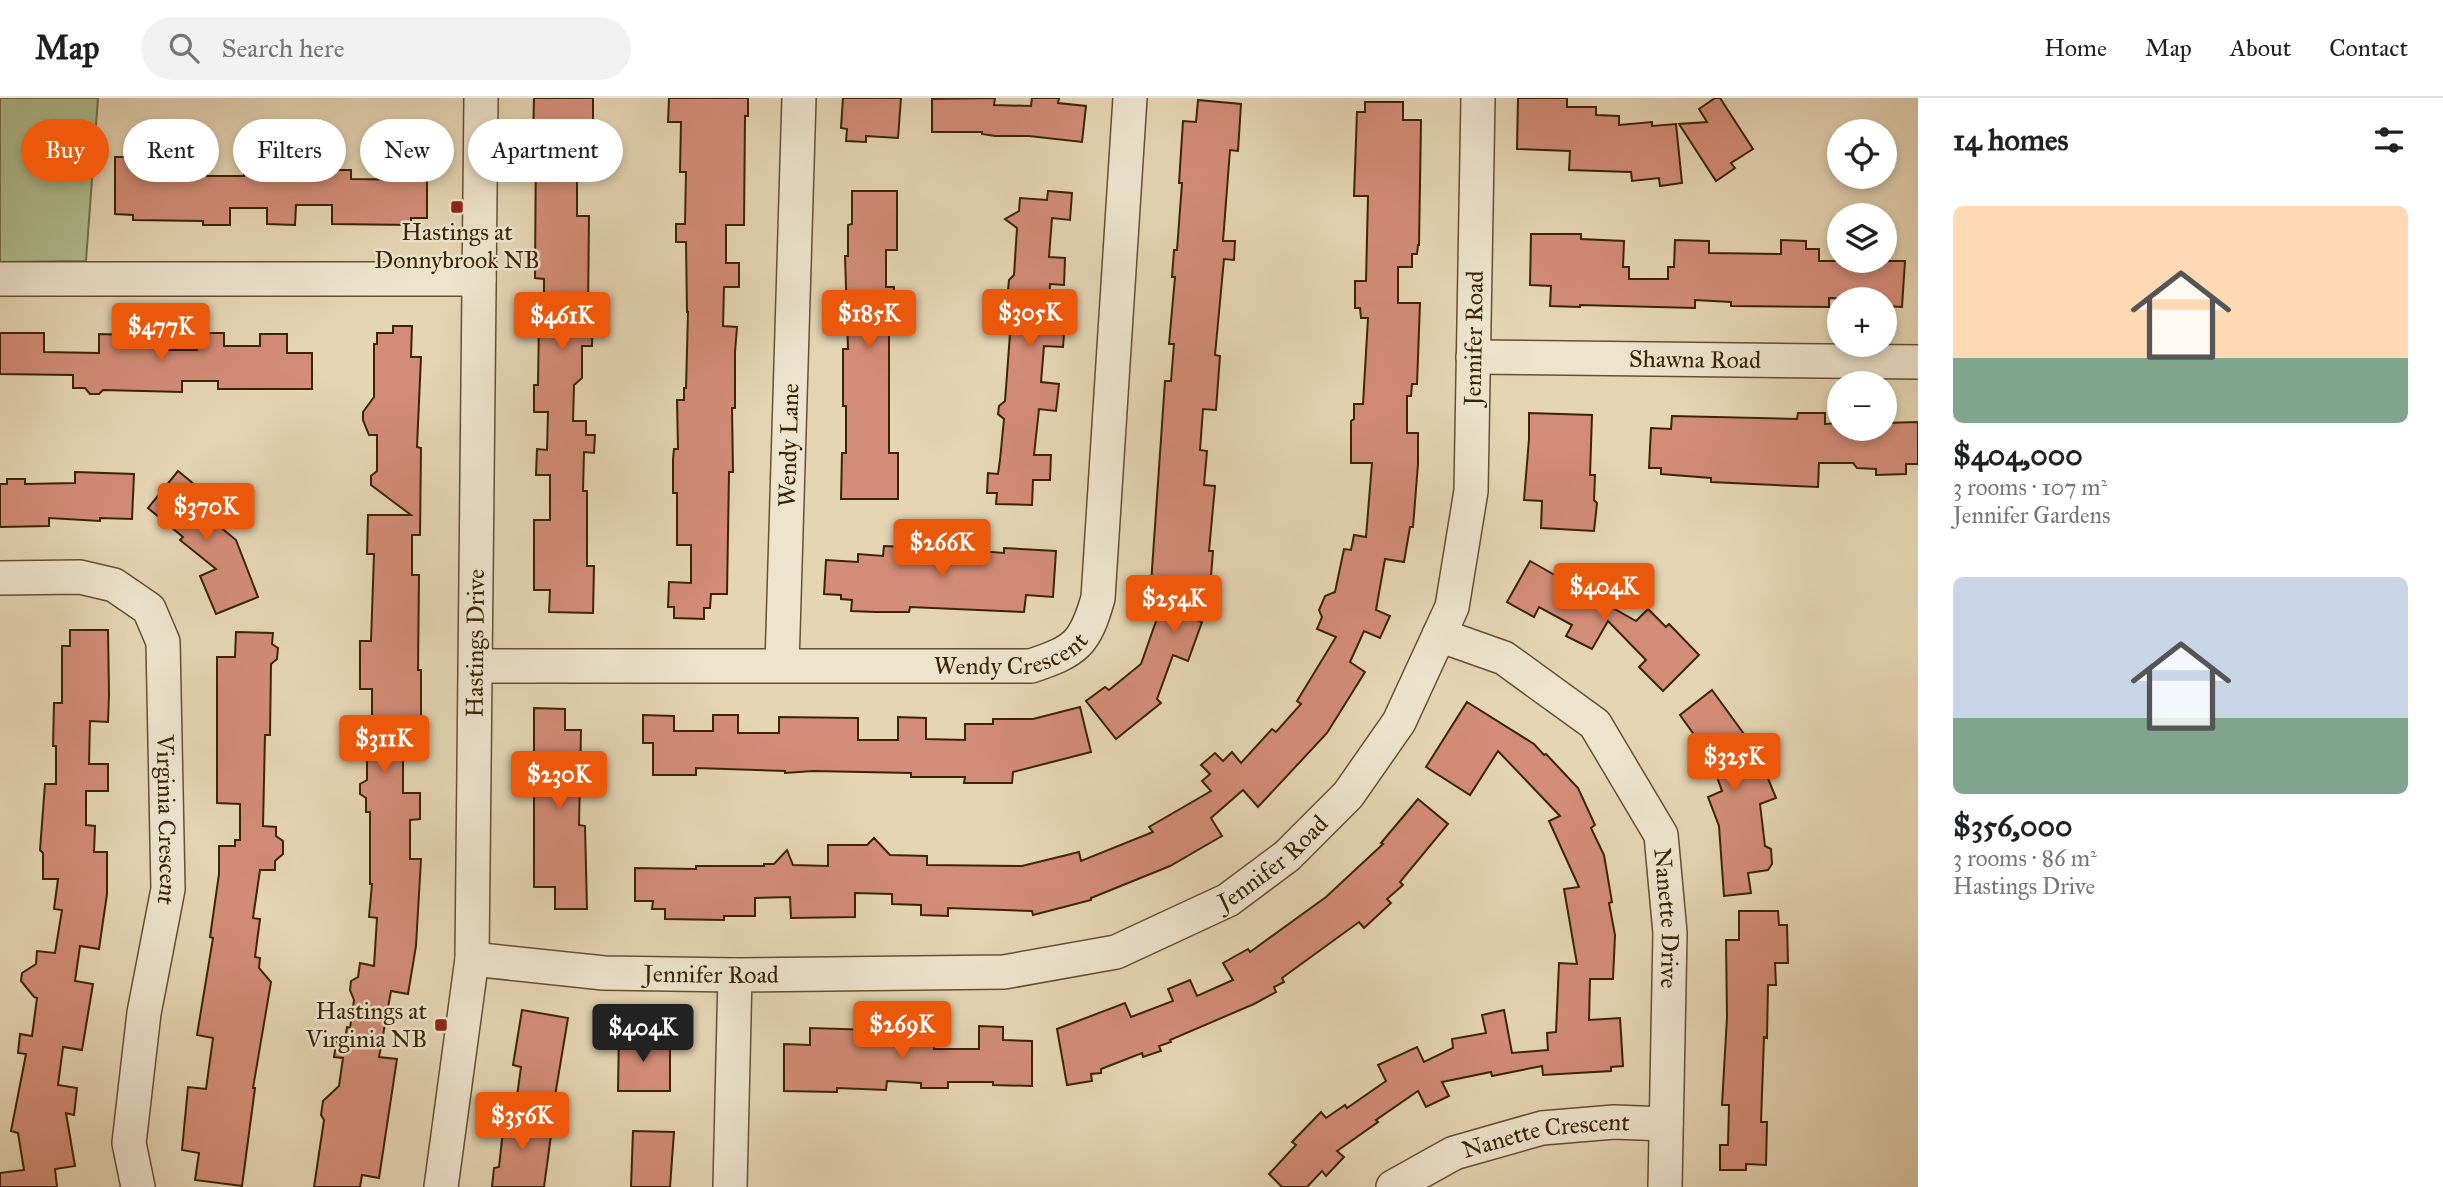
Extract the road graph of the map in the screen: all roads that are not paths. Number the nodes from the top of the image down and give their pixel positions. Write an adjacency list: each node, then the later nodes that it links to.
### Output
1 (481, 98): 6 (street, Hastings Drive)
2 (799, 98): 11 (street, Wendy Lane)
3 (1130, 98): 11 (street, Wendy Crescent)
4 (1478, 98): 7 (street, Jennifer Road)
5 (0, 279): 6 (street)
6 (479, 279): 12 (street, Hastings Drive)
7 (1474, 357): 8 (street, Shawna Road); 10 (street, Jennifer Road)
8 (1918, 362)
9 (0, 579): 16 (street, Virginia Crescent)
10 (1439, 635): 14 (street, Jennifer Road); 15 (street, Nanette Drive)
11 (782, 665): 12 (street, Wendy Crescent)
12 (476, 666): 13 (street, Hastings Drive)
13 (472, 959): 14 (street, Jennifer Road); 17 (street, Hastings Drive)
14 (735, 975): 18 (street)
15 (1666, 1124): 19 (street, Nanette Crescent); 20 (street, Nanette Drive)
16 (138, 1187)
17 (440, 1187)
18 (730, 1187)
19 (1393, 1187)
20 (1665, 1187)

